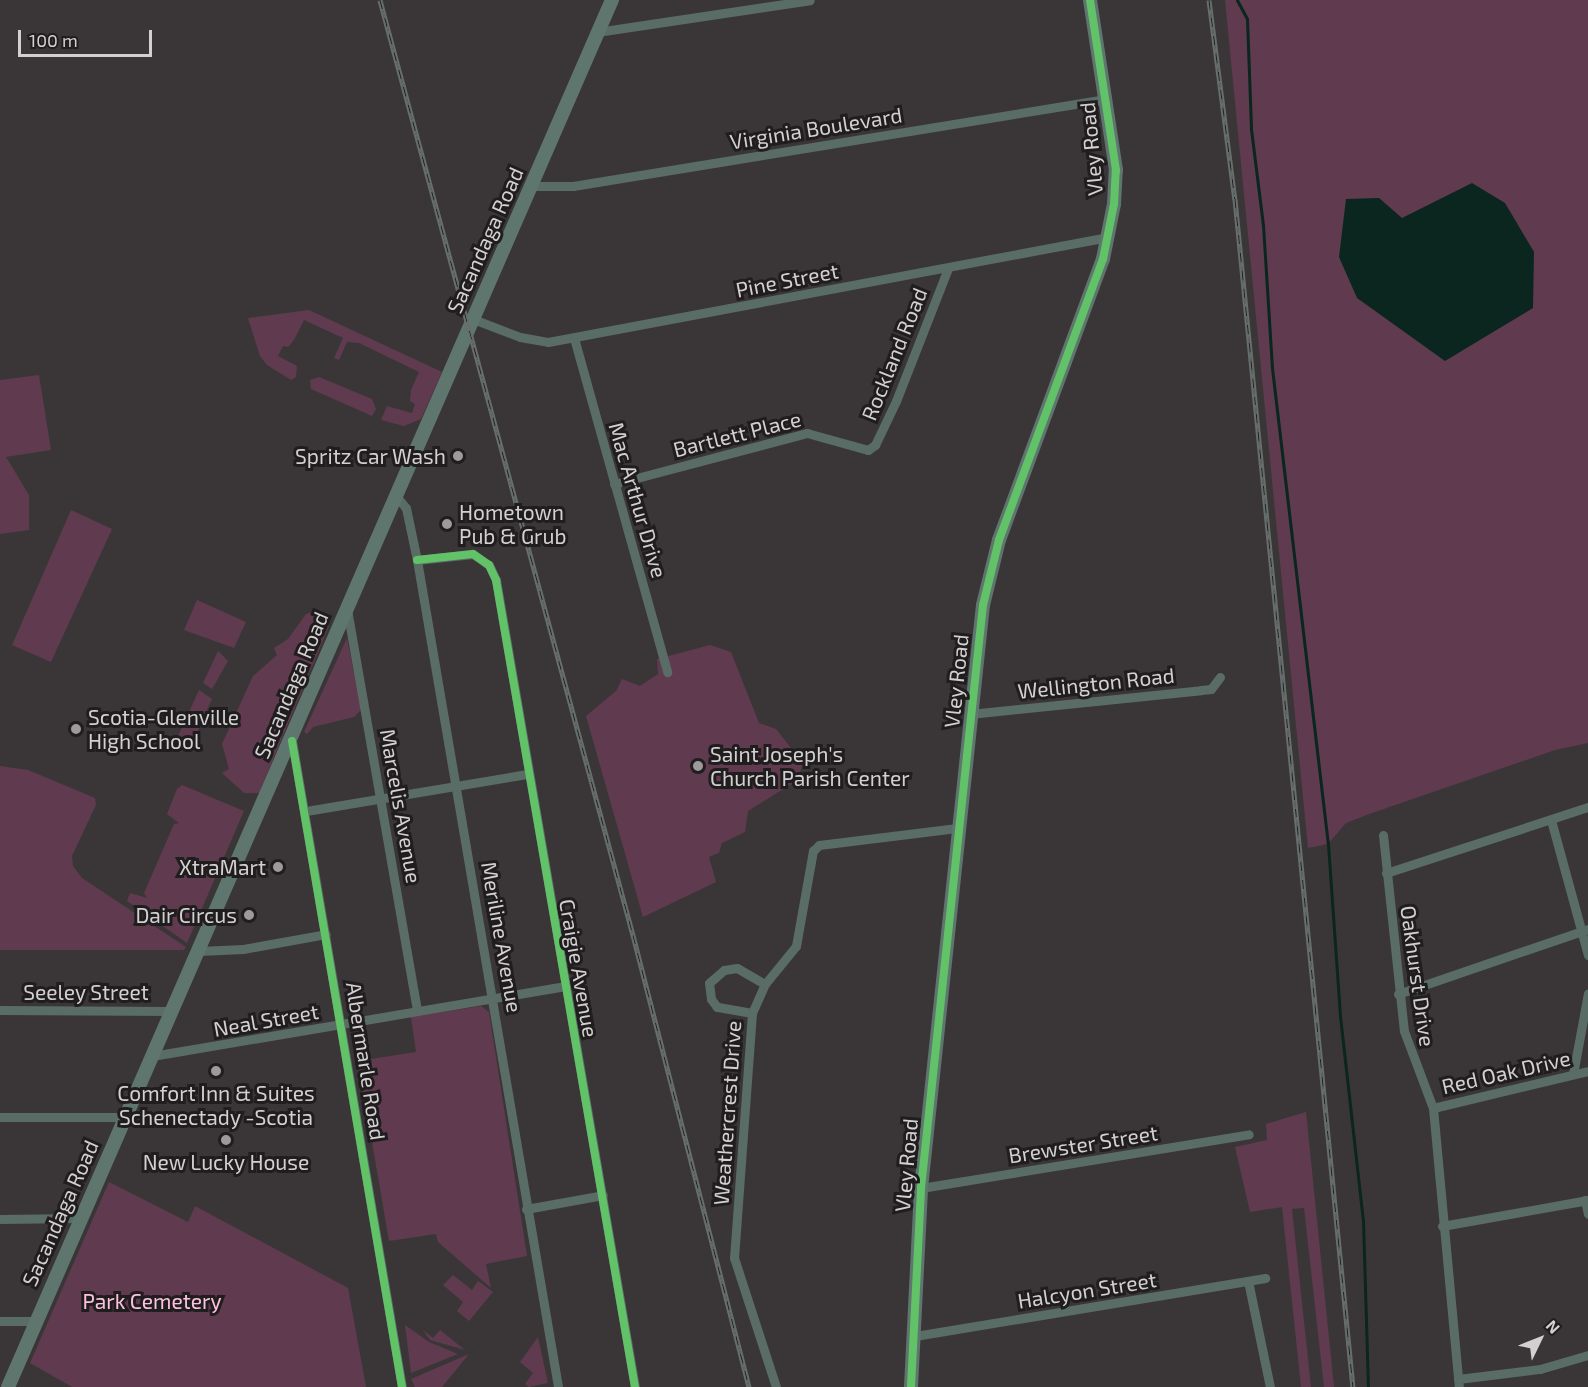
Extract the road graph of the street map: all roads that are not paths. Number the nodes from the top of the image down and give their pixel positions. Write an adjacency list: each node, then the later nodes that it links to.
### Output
1 (612, 0): 4 (main road, Sacandaga Road)
2 (810, 0): 4 (street)
3 (1090, 0): 5 (main road, Vley Road)
4 (597, 32): 6 (main road, Sacandaga Road)
5 (1106, 99): 6 (street, Virginia Boulevard); 7 (main road, Vley Road)
6 (532, 186): 9 (main road, Sacandaga Road)
7 (1108, 237): 8 (street, Pine Street); 18 (main road, Vley Road)
8 (948, 268): 10 (street, Pine Street); 11 (street, Rockland Road)
9 (473, 319): 10 (street, Pine Street); 13 (main road, Sacandaga Road)
10 (574, 338): 12 (street, Mac Arthur Drive)
11 (868, 450): 12 (street, Bartlett Place)
12 (614, 484): 16 (street, Mac Arthur Drive)
13 (397, 497): 14 (street, Meriline Avenue); 15 (main road, Sacandaga Road)
14 (417, 560): 20 (street, Craigie Avenue); 21 (street, Meriline Avenue)
15 (347, 608): 19 (main road, Sacandaga Road); 22 (street, Marcelis Avenue)
16 (667, 672)
17 (1220, 677): 18 (street, Wellington Road)
18 (970, 714): 26 (main road, Vley Road)
19 (292, 741): 24 (street, Albermarle Road); 31 (main road, Sacandaga Road)
20 (527, 774): 21 (street); 34 (street, Craigie Avenue)
21 (458, 787): 22 (street); 37 (street, Meriline Avenue)
22 (382, 799): 24 (street); 40 (street, Marcelis Avenue)
23 (1588, 807): 25 (street)
24 (306, 811): 30 (street, Albermarle Road)
25 (1551, 820): 28 (street); 29 (street)
26 (957, 828): 33 (street, Weathercrest Drive); 50 (main road, Vley Road)
27 (1383, 835): 28 (street, Oakhurst Drive)
28 (1386, 873): 36 (street, Oakhurst Drive)
29 (1586, 930): 32 (street); 36 (street)
30 (326, 934): 31 (street); 42 (street, Albermarle Road)
31 (199, 951): 39 (main road, Sacandaga Road)
32 (1588, 955)
33 (765, 984): 41 (street, Weathercrest Drive); 41 (street)
34 (564, 986): 37 (street, Neal Street); 51 (street, Craigie Avenue)
35 (1588, 993): 45 (street)
36 (1398, 994): 46 (street, Oakhurst Drive)
37 (494, 999): 40 (street, Neal Street); 53 (street, Meriline Avenue)
38 (0, 1010): 39 (street, Seeley Street)
39 (172, 1011): 43 (main road, Sacandaga Road)
40 (417, 1011): 42 (street, Neal Street)
41 (752, 1012): 69 (street, Weathercrest Drive)
42 (342, 1024): 43 (street, Neal Street); 66 (street, Albermarle Road)
43 (152, 1056): 48 (main road, Sacandaga Road)
44 (1588, 1071): 45 (street, Red Oak Drive)
45 (1573, 1074): 46 (street, Red Oak Drive)
46 (1433, 1108): 57 (street, Oakhurst Drive)
47 (0, 1117): 48 (street)
48 (126, 1117): 55 (main road, Sacandaga Road)
49 (1249, 1134): 50 (street, Brewster Street)
50 (921, 1188): 62 (main road, Vley Road)
51 (603, 1195): 53 (street); 68 (street, Craigie Avenue)
52 (1587, 1200): 54 (street); 57 (street)
53 (526, 1209): 67 (street, Meriline Avenue)
54 (1588, 1214)
55 (81, 1218): 56 (street); 61 (main road, Sacandaga Road)
56 (0, 1219)
57 (1442, 1226): 64 (street, Oakhurst Drive)
58 (1265, 1278): 59 (street, Halcyon Street)
59 (1248, 1281): 62 (street, Halcyon Street); 71 (street)
60 (0, 1321): 61 (street)
61 (36, 1321): 65 (main road, Sacandaga Road)
62 (915, 1336): 70 (main road, Vley Road)
63 (1588, 1356): 64 (street)
64 (1458, 1383)
65 (8, 1387)
66 (402, 1387)
67 (558, 1387)
68 (635, 1387)
69 (776, 1387)
70 (911, 1387)
71 (1270, 1387)

